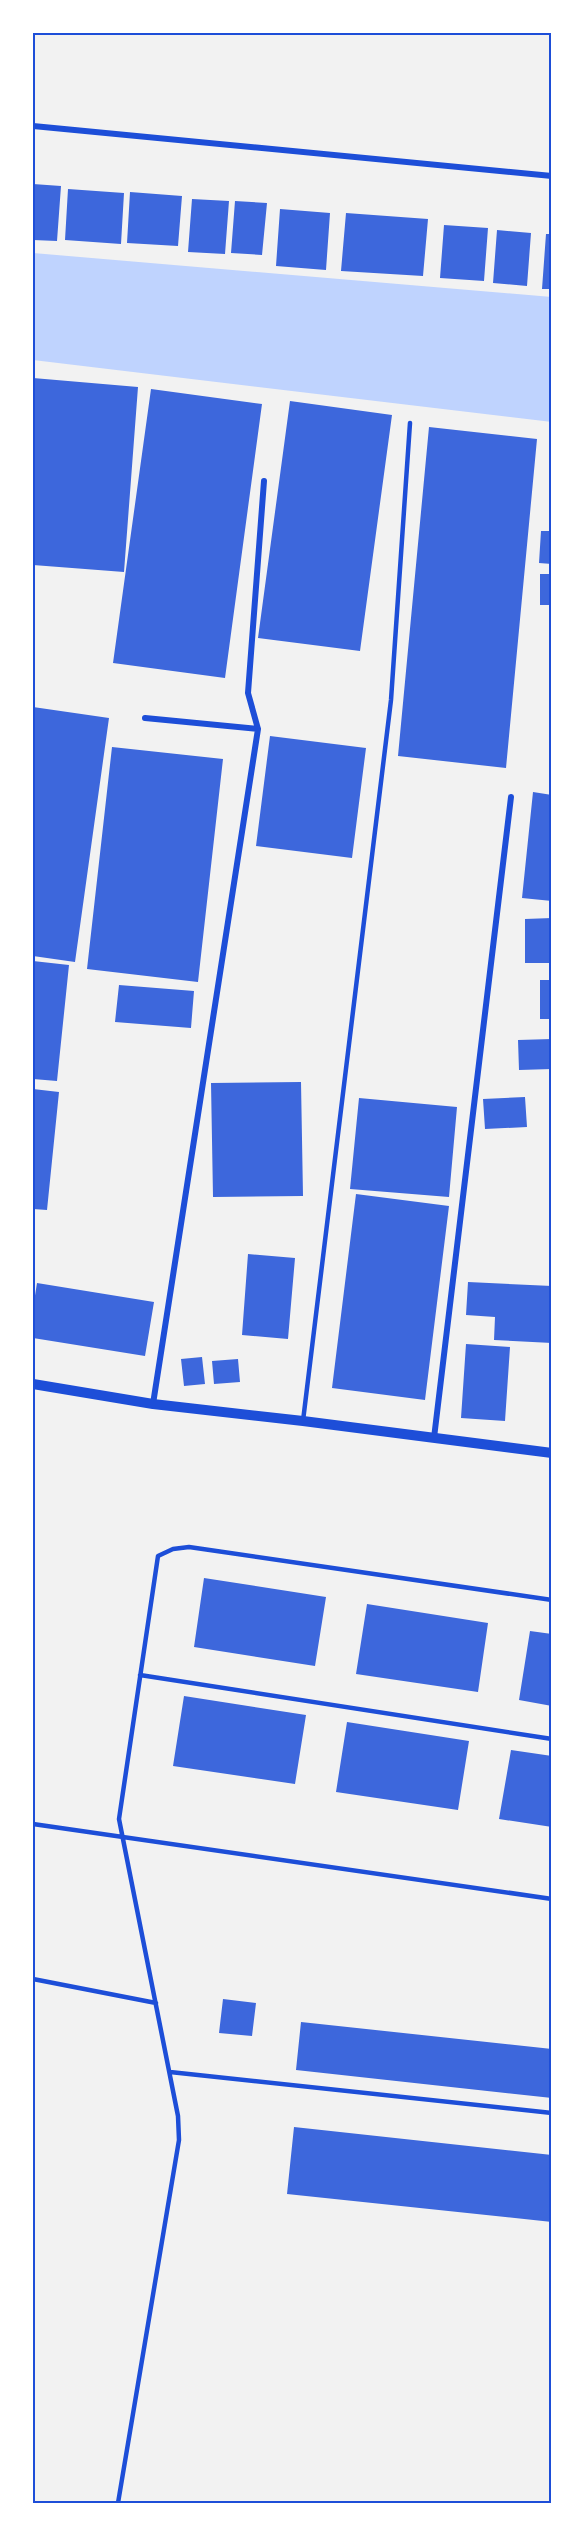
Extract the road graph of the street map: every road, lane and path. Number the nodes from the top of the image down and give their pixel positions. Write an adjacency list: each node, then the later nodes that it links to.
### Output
1 (33, 126): 2 (street)
2 (552, 176)
3 (410, 423): 10 (lane)
4 (264, 481): 6 (street)
5 (146, 718): 6 (street)
6 (258, 729): 9 (street)
7 (512, 797): 11 (street)
8 (33, 1384): 9 (street)
9 (153, 1404): 10 (street)
10 (303, 1420): 11 (street)
11 (434, 1438): 12 (street)
12 (552, 1453)
13 (552, 1600): 14 (lane)
14 (140, 1675): 15 (lane); 17 (lane)
15 (552, 1739)
16 (33, 1824): 17 (lane)
17 (122, 1838): 18 (lane); 20 (lane)
18 (552, 1899)
19 (33, 1979): 20 (lane)
20 (156, 2003): 21 (lane)
21 (170, 2072): 22 (lane); 23 (lane)
22 (552, 2113)
23 (118, 2503)

